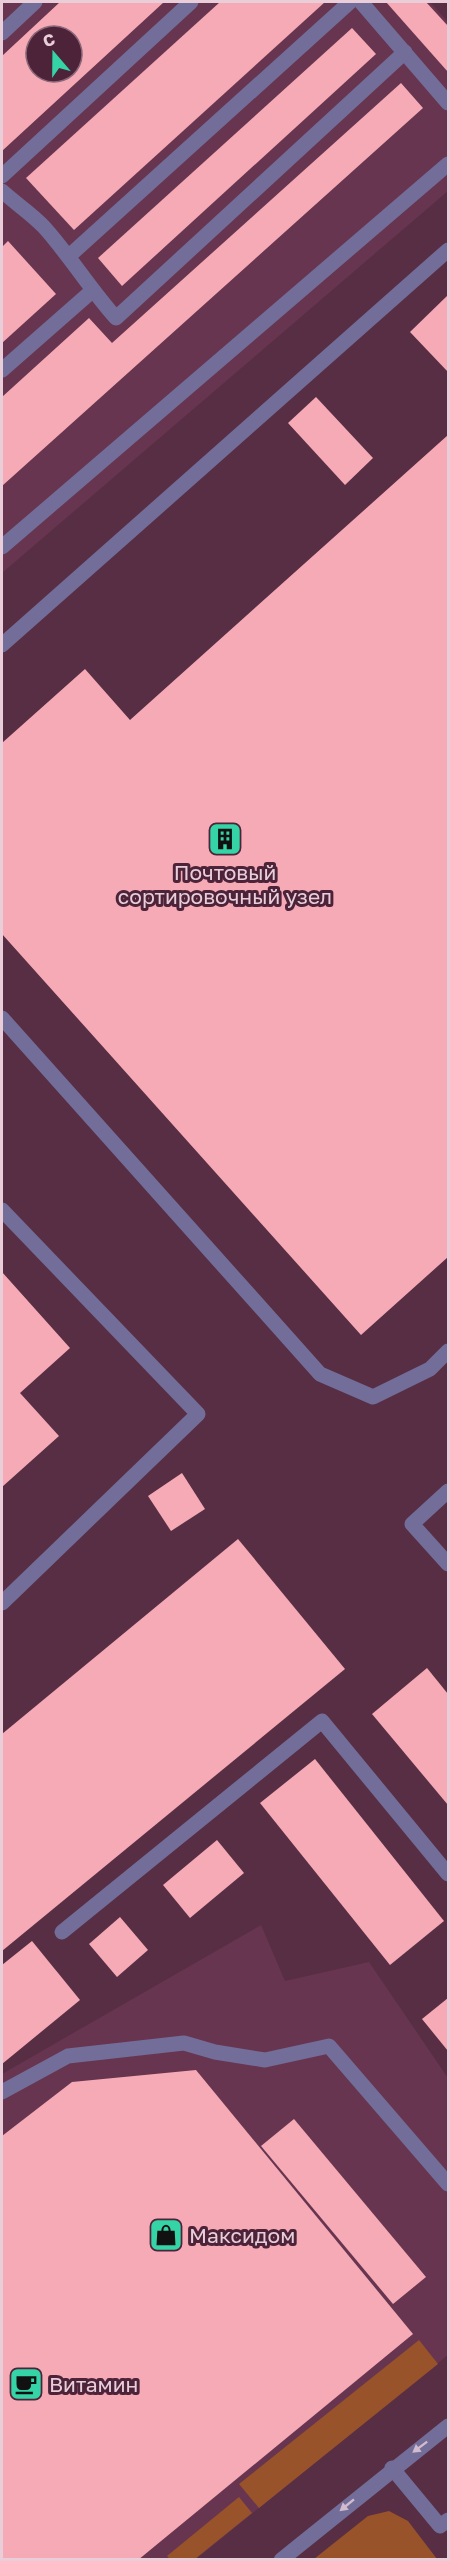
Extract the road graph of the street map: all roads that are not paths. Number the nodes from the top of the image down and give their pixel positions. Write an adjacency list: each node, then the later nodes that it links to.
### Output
1 (35, 2): 5 (street)
2 (190, 2): 9 (street)
3 (350, 2): 12 (street)
4 (361, 2): 6 (street)
5 (2, 33)
6 (405, 52): 7 (street); 13 (street)
7 (448, 104)
8 (448, 164): 15 (street)
9 (2, 176)
10 (2, 191): 12 (street)
11 (448, 250): 16 (street)
12 (69, 256): 13 (street)
13 (92, 291): 14 (street)
14 (2, 370)
15 (2, 547)
16 (2, 645)
17 (2, 1018): 19 (street)
18 (2, 1210): 22 (street)
19 (448, 1351)
20 (448, 1491): 21 (street)
21 (448, 1564)
22 (2, 1603)
23 (448, 1874): 24 (street)
24 (62, 1932)
25 (2, 2092): 26 (street)
26 (448, 2184)
27 (448, 2426): 28 (street, one-way to 28)
28 (392, 2468): 29 (street); 30 (street, one-way to 30)
29 (448, 2520)
30 (281, 2559)

